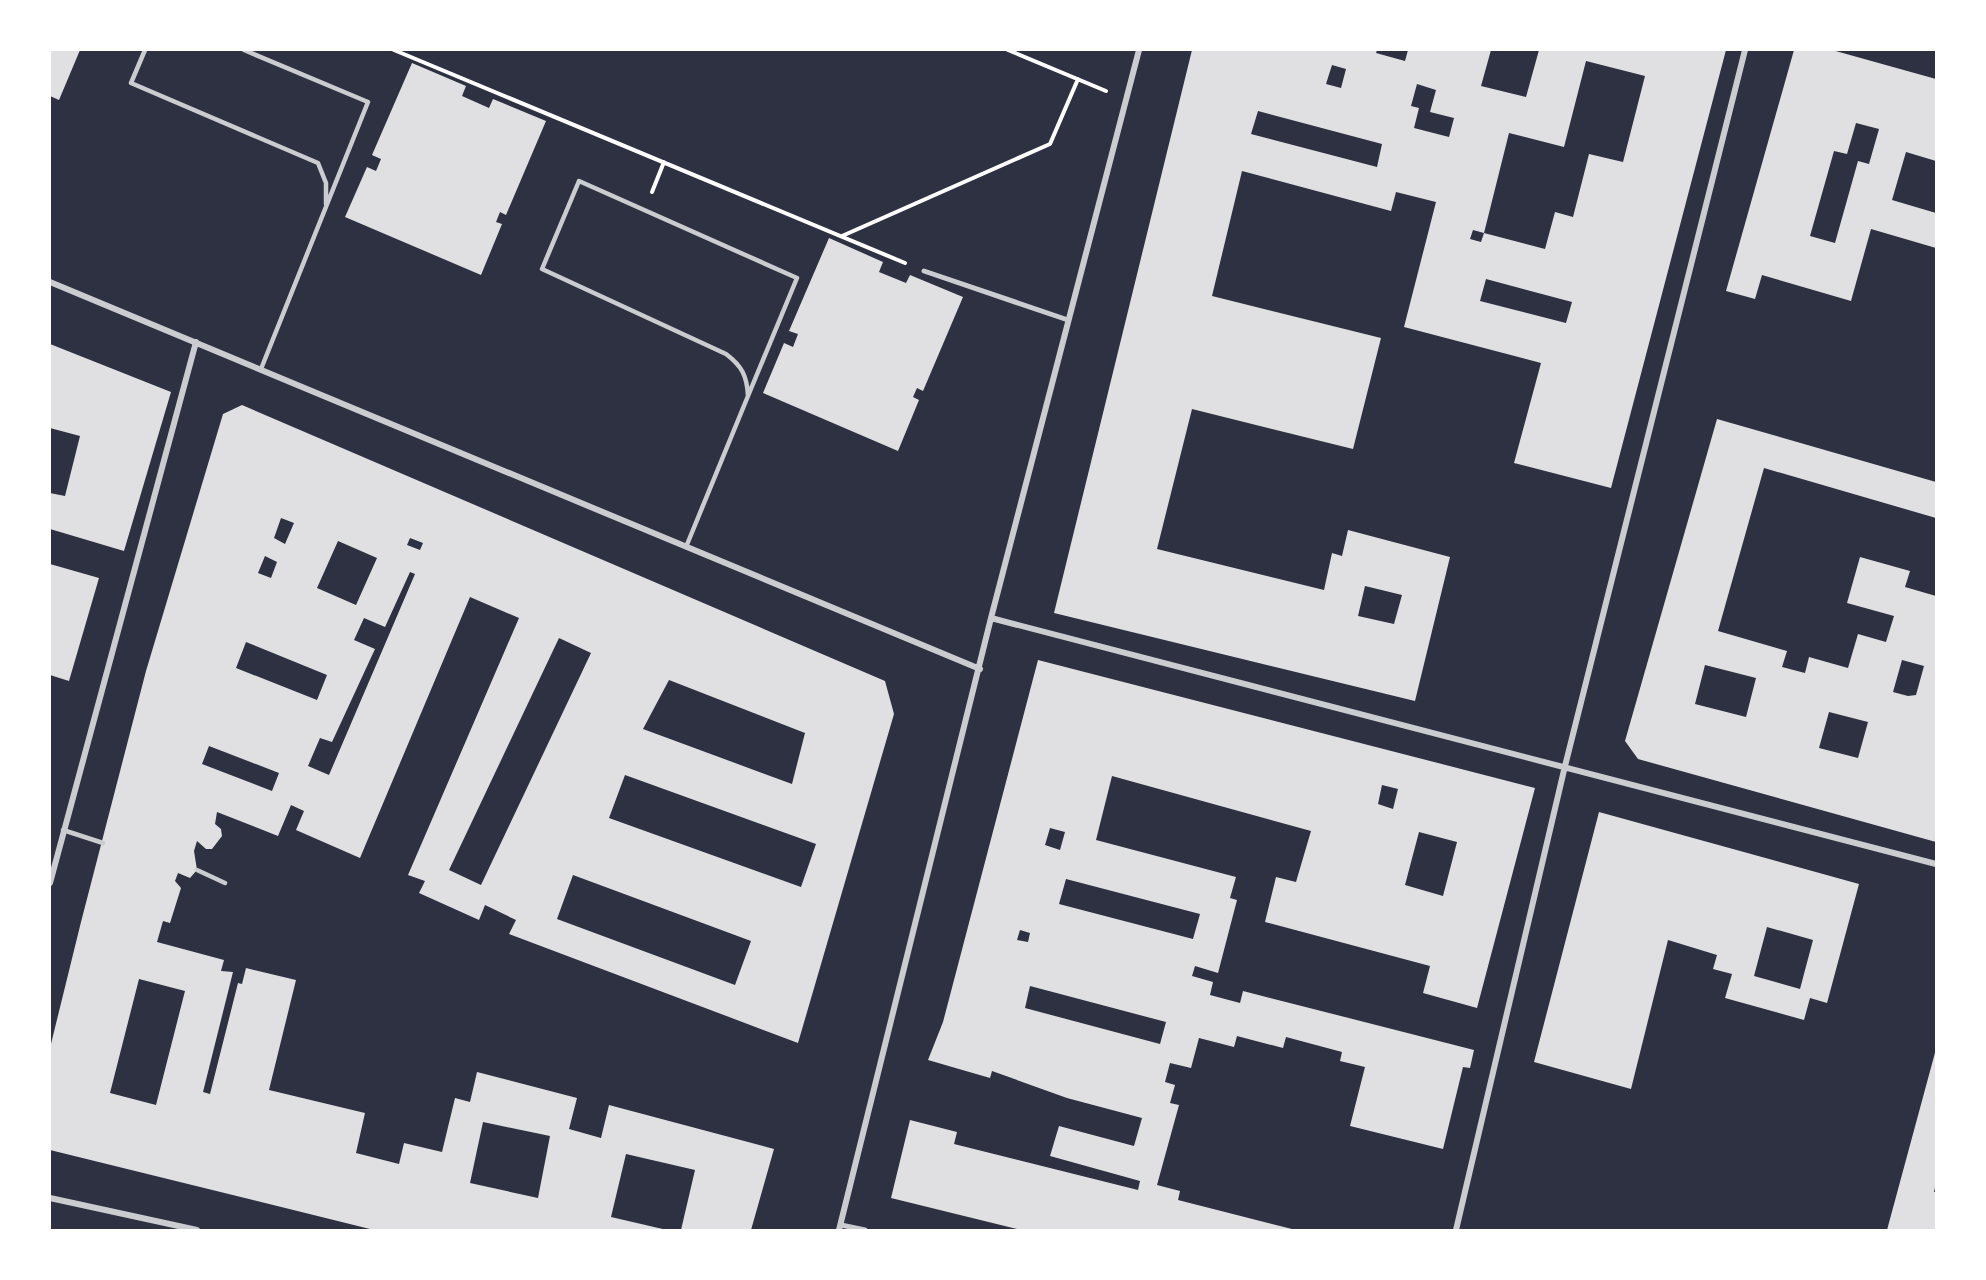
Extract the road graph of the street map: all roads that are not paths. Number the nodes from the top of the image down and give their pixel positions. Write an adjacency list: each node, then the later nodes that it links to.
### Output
1 (145, 50): 5 (lane)
2 (243, 50): 5 (lane)
3 (1139, 50): 8 (street)
4 (1745, 50): 15 (street)
5 (326, 207): 10 (lane)
6 (924, 271): 8 (street)
7 (50, 282): 9 (street)
8 (1068, 320): 13 (street)
9 (196, 342): 10 (street); 16 (street)
10 (261, 369): 12 (street)
11 (748, 396): 11 (lane); 12 (lane)
12 (686, 547): 14 (street)
13 (991, 618): 14 (street); 15 (street)
14 (980, 669): 24 (street)
15 (1565, 766): 19 (street); 27 (street)
16 (63, 830): 17 (lane); 18 (street)
17 (103, 843)
18 (53, 856): 21 (street)
19 (1936, 864)
20 (197, 870): 22 (lane)
21 (50, 883)
22 (225, 883)
23 (50, 1198): 25 (street)
24 (840, 1228): 26 (street)
25 (197, 1230)
26 (865, 1230)
27 (1456, 1230)

